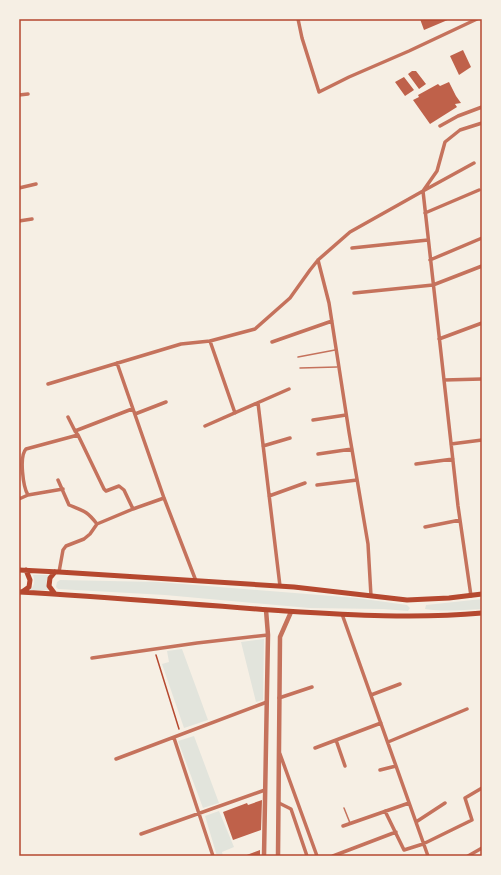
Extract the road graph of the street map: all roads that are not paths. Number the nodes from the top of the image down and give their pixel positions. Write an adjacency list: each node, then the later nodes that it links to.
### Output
1 (298, 19): 2 (street)
2 (477, 19)
3 (28, 94): 4 (street)
4 (19, 95)
5 (482, 107): 7 (street)
6 (482, 123): 12 (street)
7 (440, 126)
8 (474, 163): 12 (street)
9 (36, 184): 10 (street)
10 (19, 188)
11 (478, 190): 13 (street)
12 (423, 191): 13 (street); 19 (street)
13 (425, 213): 17 (street)
14 (32, 219): 15 (street)
15 (19, 221)
16 (482, 238): 20 (street)
17 (428, 240): 18 (street); 20 (street)
18 (352, 248)
19 (318, 260): 24 (street); 27 (street)
20 (430, 260): 22 (street)
21 (482, 266): 22 (street)
22 (433, 285): 23 (street); 26 (street)
23 (354, 293)
24 (332, 321): 28 (street); 29 (street)
25 (482, 322): 26 (street)
26 (439, 339): 35 (street)
27 (210, 341): 31 (street); 41 (street)
28 (272, 342)
29 (337, 350): 30 (lane); 32 (street)
30 (298, 357)
31 (117, 364): 36 (street); 40 (street)
32 (339, 367): 33 (lane); 43 (street)
33 (300, 368)
34 (482, 379): 35 (street)
35 (444, 380): 51 (street)
36 (48, 384)
37 (288, 389): 39 (street)
38 (166, 402): 42 (street)
39 (258, 403): 41 (street); 52 (street)
40 (132, 409): 42 (street); 47 (street)
41 (235, 413): 46 (street)
42 (135, 414): 64 (street)
43 (346, 415): 45 (street); 53 (street)
44 (68, 417): 47 (street)
45 (313, 420)
46 (205, 426)
47 (75, 431): 48 (street)
48 (78, 435): 62 (street); 66 (street)
49 (290, 438): 52 (street)
50 (482, 440): 51 (street)
51 (451, 444): 55 (street)
52 (263, 446): 63 (street)
53 (352, 449): 54 (street); 58 (street)
54 (318, 454)
55 (453, 459): 56 (street); 67 (street)
56 (416, 464)
57 (58, 480): 61 (street)
58 (357, 480): 60 (street); 78 (street)
59 (305, 483): 63 (street)
60 (317, 485)
61 (63, 489): 62 (street); 68 (street)
62 (28, 495): 65 (street)
63 (269, 496): 74 (street)
64 (164, 498): 66 (street); 73 (street)
65 (19, 499)
66 (133, 509): 68 (street)
67 (460, 520): 69 (street); 79 (street)
68 (97, 524): 72 (street)
69 (425, 527)
70 (19, 570): 71 (main road)
71 (26, 570): 72 (main road); 75 (main road)
72 (58, 572): 73 (main road); 76 (main road)
73 (196, 580): 74 (main road)
74 (280, 586): 78 (main road)
75 (20, 592): 76 (main road)
76 (55, 594): 80 (main road)
77 (482, 594): 79 (main road)
78 (371, 596): 79 (main road)
79 (471, 596)
80 (266, 610): 81 (main road); 84 (street)
81 (291, 612): 83 (main road); 89 (street)
82 (482, 613): 83 (main road)
83 (342, 614): 88 (street)
84 (268, 635): 85 (street); 90 (street)
85 (92, 658)
86 (400, 684): 88 (street)
87 (312, 687): 89 (street)
88 (371, 695): 92 (street)
89 (279, 698): 97 (street)
90 (267, 702): 93 (street); 103 (street)
91 (467, 709): 95 (street)
92 (381, 723): 94 (street); 95 (street)
93 (174, 738): 98 (street); 109 (street)
94 (336, 740): 96 (street); 99 (street)
95 (388, 742): 100 (street)
96 (315, 748)
97 (279, 751): 104 (street); 121 (street)
98 (116, 759)
99 (345, 766)
100 (396, 766): 101 (street); 105 (street)
101 (380, 770)
102 (482, 788): 115 (street)
103 (264, 790): 109 (street); 118 (street)
104 (279, 803): 119 (street); 120 (street)
105 (409, 803): 108 (street); 110 (street)
106 (445, 803): 110 (street)
107 (344, 808): 111 (lane)
108 (385, 811): 111 (street); 113 (street)
109 (199, 814): 114 (street); 117 (street)
110 (416, 822): 115 (street)
111 (350, 823): 112 (street)
112 (343, 826)
113 (396, 832): 115 (street); 122 (street)
114 (141, 834)
115 (424, 844): 123 (street)
116 (482, 848): 124 (street)
117 (213, 856)
118 (264, 856)
119 (278, 856)
120 (307, 856)
121 (317, 856)
122 (333, 856)
123 (428, 856)
124 (468, 856)

